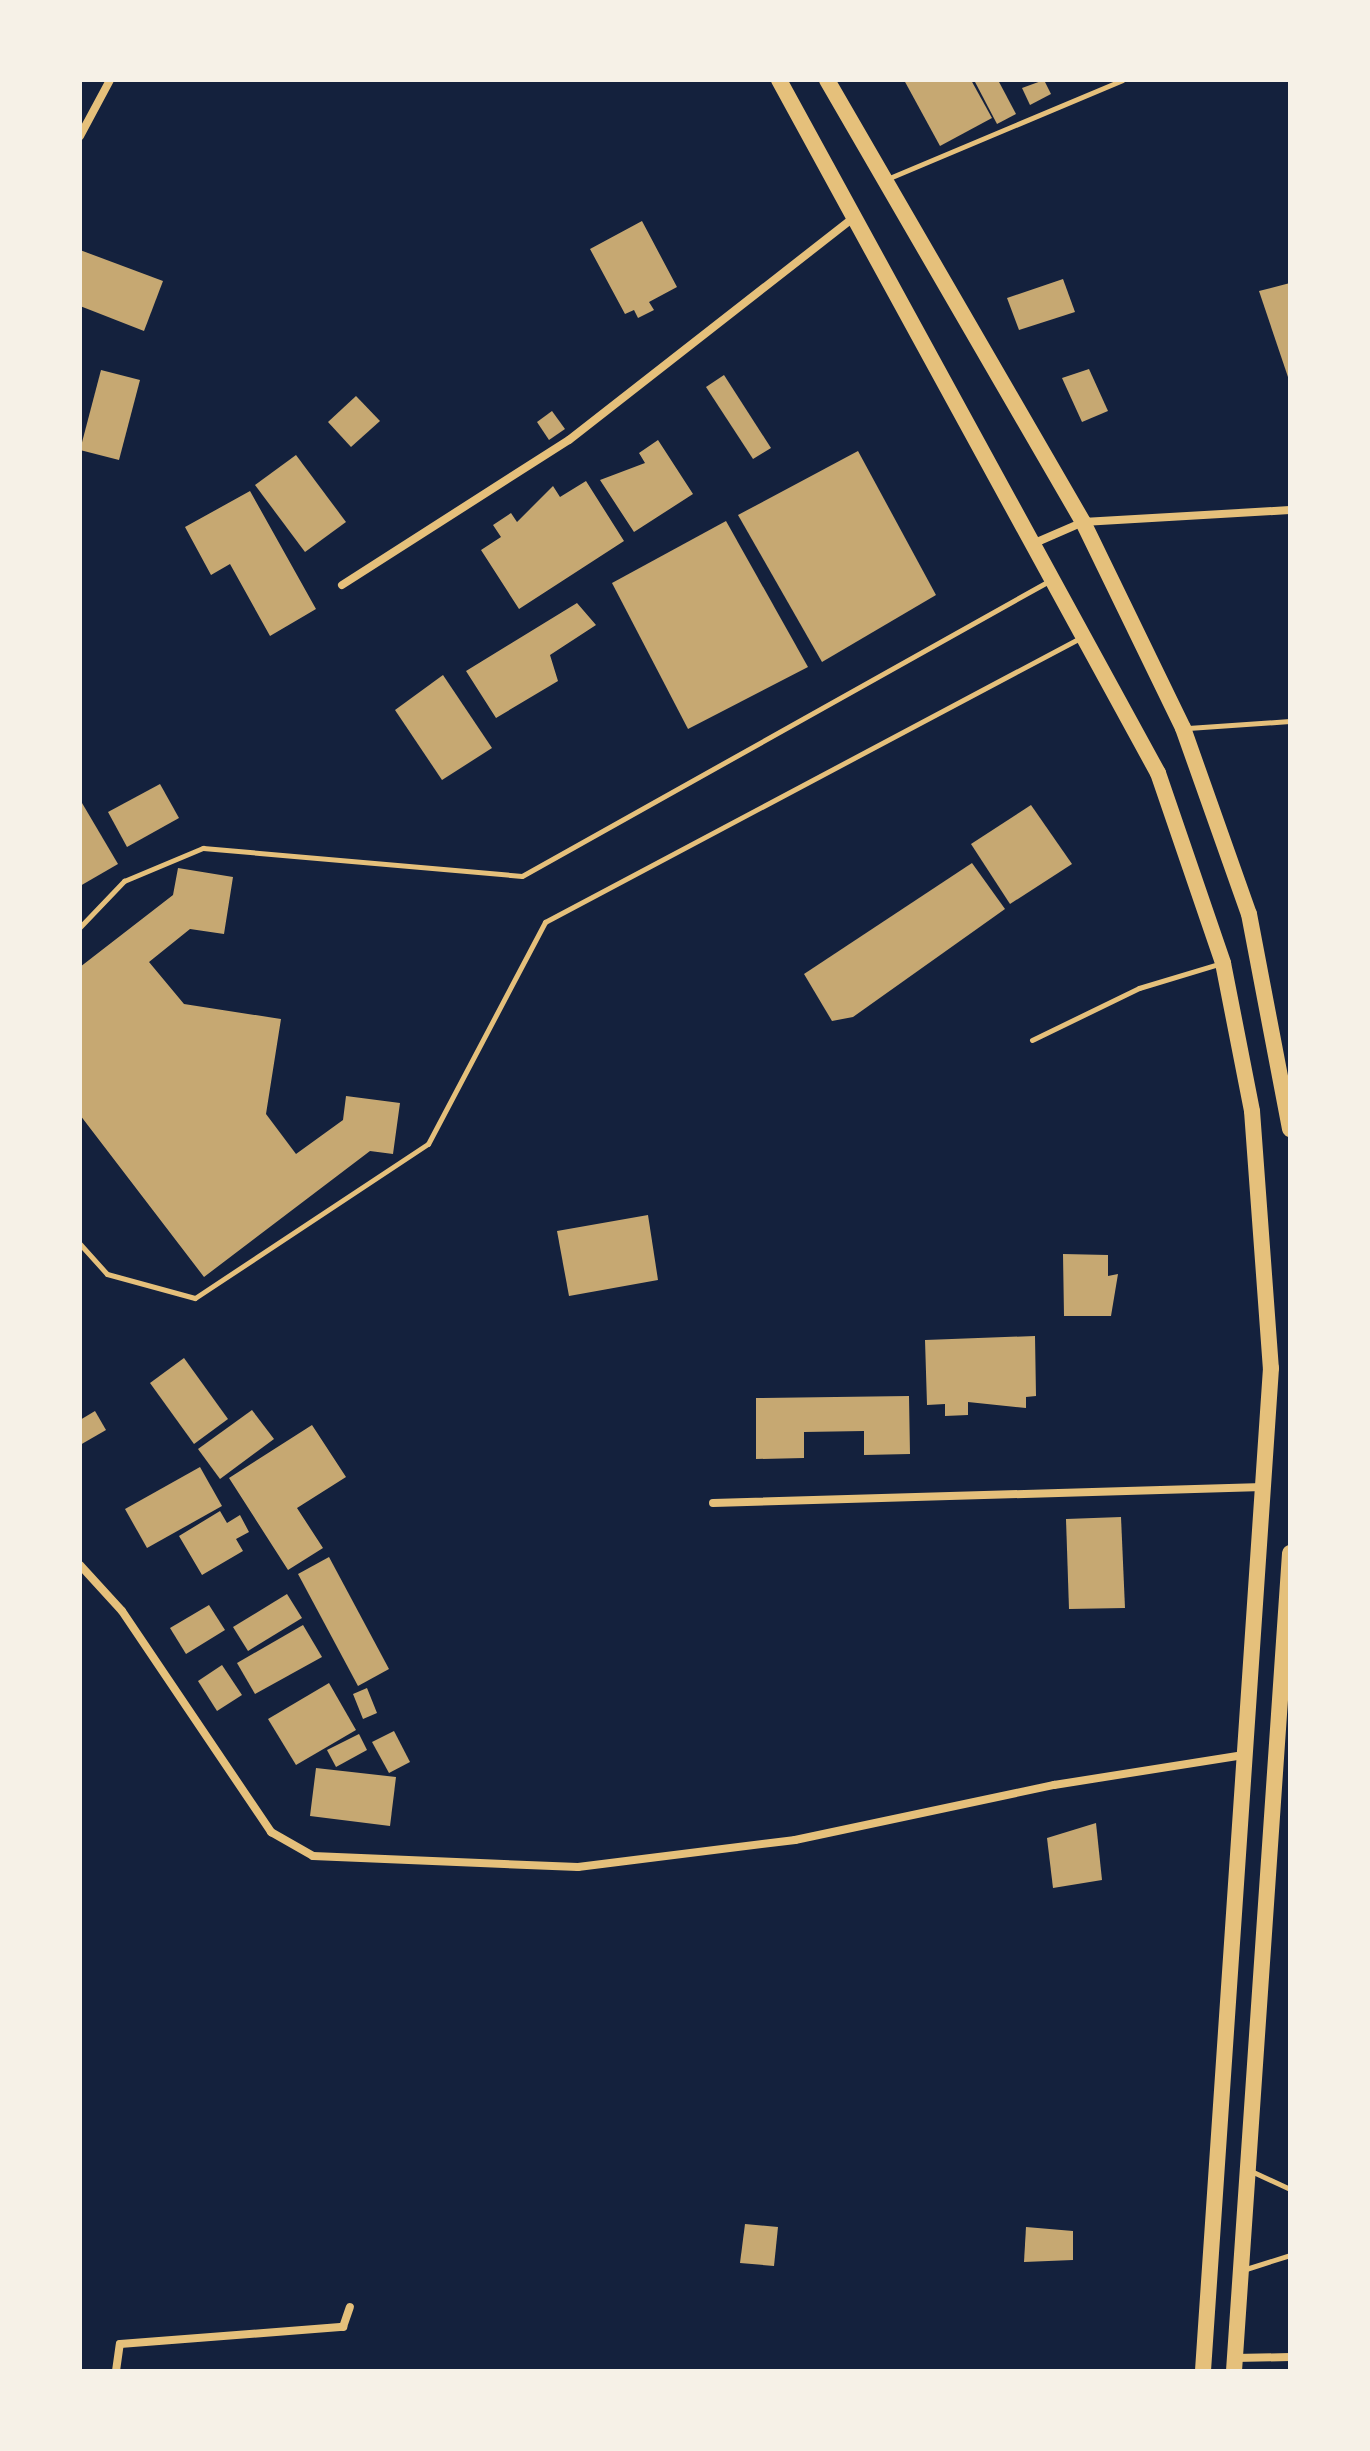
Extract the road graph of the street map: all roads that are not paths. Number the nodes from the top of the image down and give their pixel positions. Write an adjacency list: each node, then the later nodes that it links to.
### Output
1 (110, 80): 5 (street)
2 (779, 80): 7 (main road)
3 (827, 80): 6 (main road)
4 (1122, 80): 6 (lane)
5 (80, 136)
6 (885, 180): 9 (main road)
7 (857, 216): 10 (main road); 12 (street)
8 (1290, 510): 9 (street)
9 (1083, 522): 10 (street); 15 (main road)
10 (1037, 542): 11 (main road)
11 (1057, 577): 13 (main road); 16 (lane)
12 (342, 585)
13 (1086, 634): 17 (main road); 20 (lane)
14 (1290, 721): 15 (lane)
15 (1183, 728): 19 (main road)
16 (80, 927)
17 (1223, 963): 18 (lane); 21 (main road)
18 (1032, 1040)
19 (1290, 1129)
20 (80, 1244)
21 (1264, 1487): 22 (street); 27 (main road)
22 (713, 1503)
23 (1290, 1553): 25 (main road)
24 (80, 1565): 27 (street)
25 (1288, 1588): 26 (main road)
26 (1283, 1740): 28 (main road)
27 (1245, 1755): 36 (main road)
28 (1248, 2169): 29 (lane); 31 (main road)
29 (1290, 2189)
30 (1290, 2255): 31 (lane)
31 (1241, 2270): 34 (main road)
32 (350, 2307): 35 (street)
33 (1290, 2357): 34 (street)
34 (1235, 2364)
35 (116, 2371)
36 (1203, 2371)

